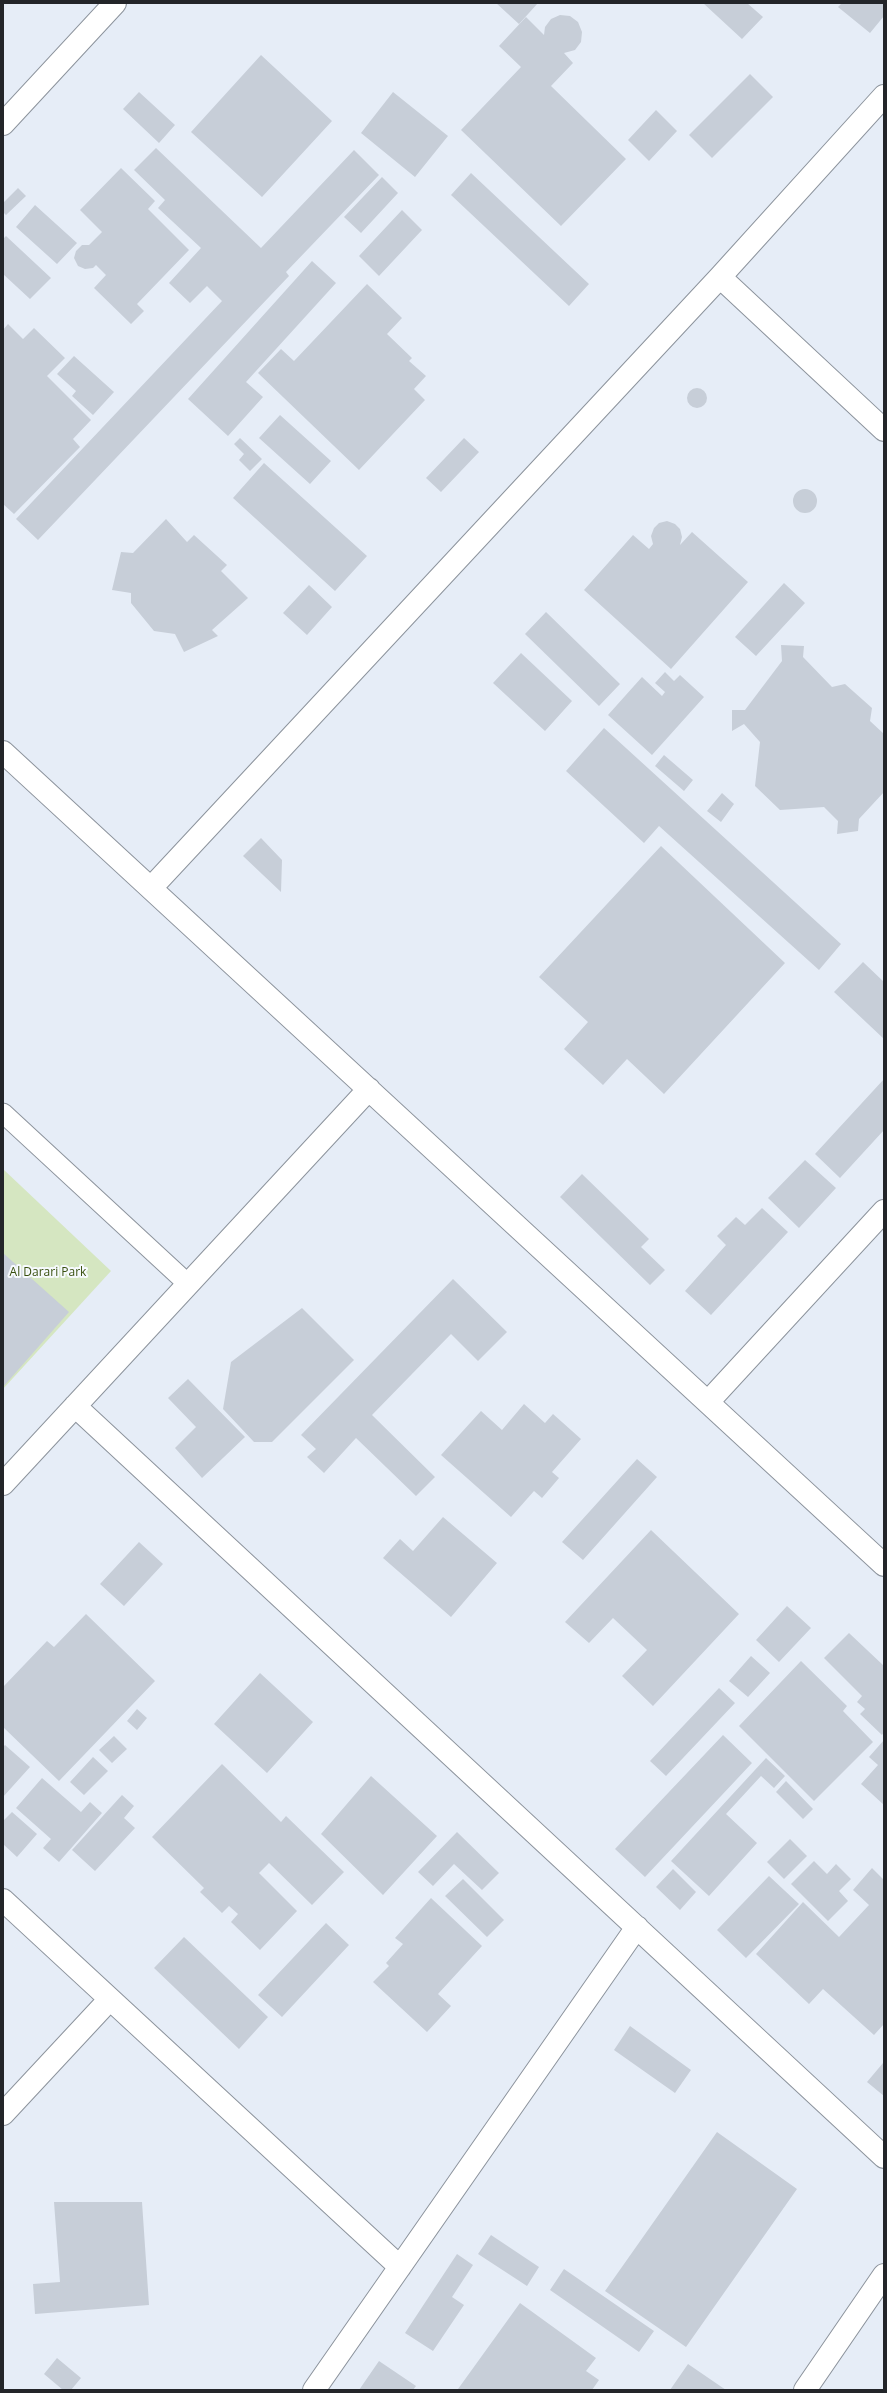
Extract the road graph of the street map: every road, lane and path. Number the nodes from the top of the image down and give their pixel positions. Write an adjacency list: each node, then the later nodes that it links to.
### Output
1 (115, 3): 3 (street)
2 (884, 96): 4 (street)
3 (3, 124)
4 (720, 278): 5 (street); 7 (street)
5 (884, 430)
6 (3, 752): 7 (street)
7 (151, 888): 8 (street)
8 (368, 1089): 11 (street); 12 (street)
9 (3, 1113): 11 (lane)
10 (884, 1211): 12 (street)
11 (188, 1284): 13 (street)
12 (708, 1402): 15 (street)
13 (75, 1406): 14 (street); 17 (street)
14 (3, 1484)
15 (884, 1565)
16 (3, 1900): 18 (street)
17 (637, 1927): 20 (street); 21 (street)
18 (110, 1999): 19 (street); 21 (street)
19 (3, 2114)
20 (884, 2157)
21 (400, 2267): 23 (street)
22 (884, 2275): 24 (street)
23 (314, 2390)
24 (805, 2390)

